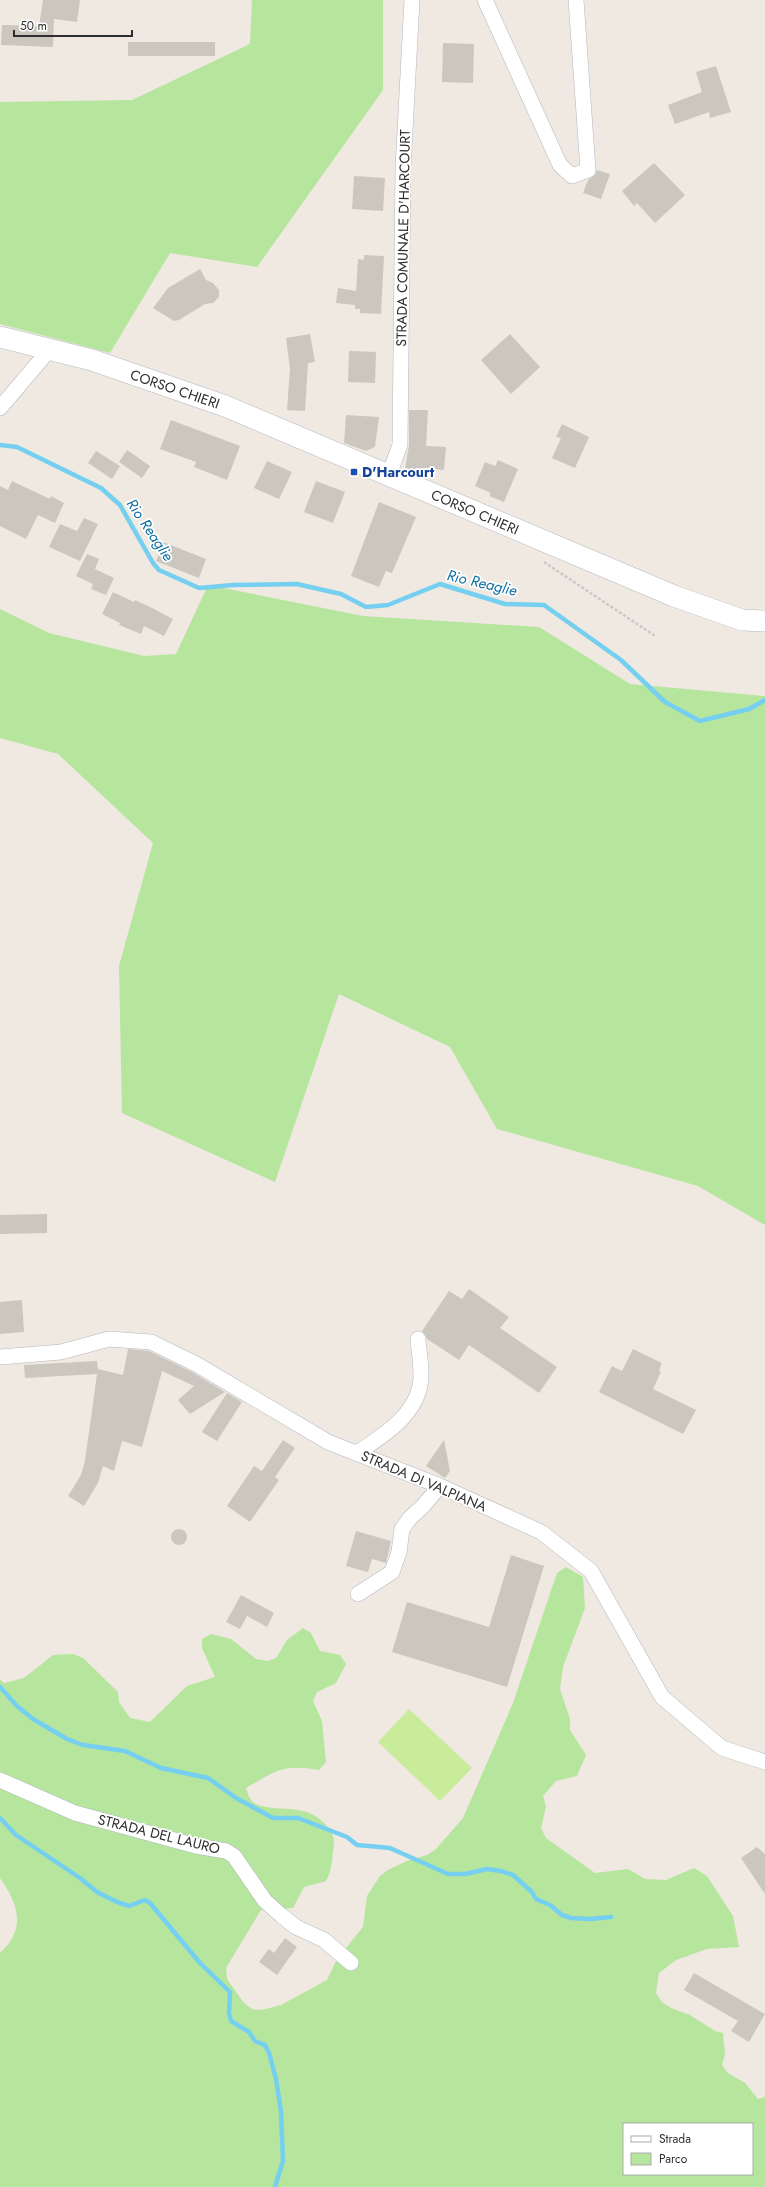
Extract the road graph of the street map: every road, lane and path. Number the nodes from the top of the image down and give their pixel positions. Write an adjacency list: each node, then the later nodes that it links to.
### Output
1 (412, 0): 7 (street, STRADA COMUNALE D'HARCOURT)
2 (485, 0): 3 (street)
3 (576, 0)
4 (0, 337): 5 (main road, CORSO CHIERI)
5 (50, 349): 6 (street); 7 (main road, CORSO CHIERI)
6 (0, 408)
7 (389, 475): 9 (main road, CORSO CHIERI)
8 (539, 559): 10 (path)
9 (765, 621)
10 (655, 636)
11 (418, 1339): 13 (street)
12 (0, 1357): 13 (street, STRADA DI VALPIANA)
13 (358, 1453): 14 (street, STRADA DI VALPIANA)
14 (440, 1486): 15 (street); 16 (street, STRADA DI VALPIANA)
15 (358, 1594)
16 (765, 1762)
17 (0, 1780): 18 (street, STRADA DEL LAURO)
18 (352, 1963)

